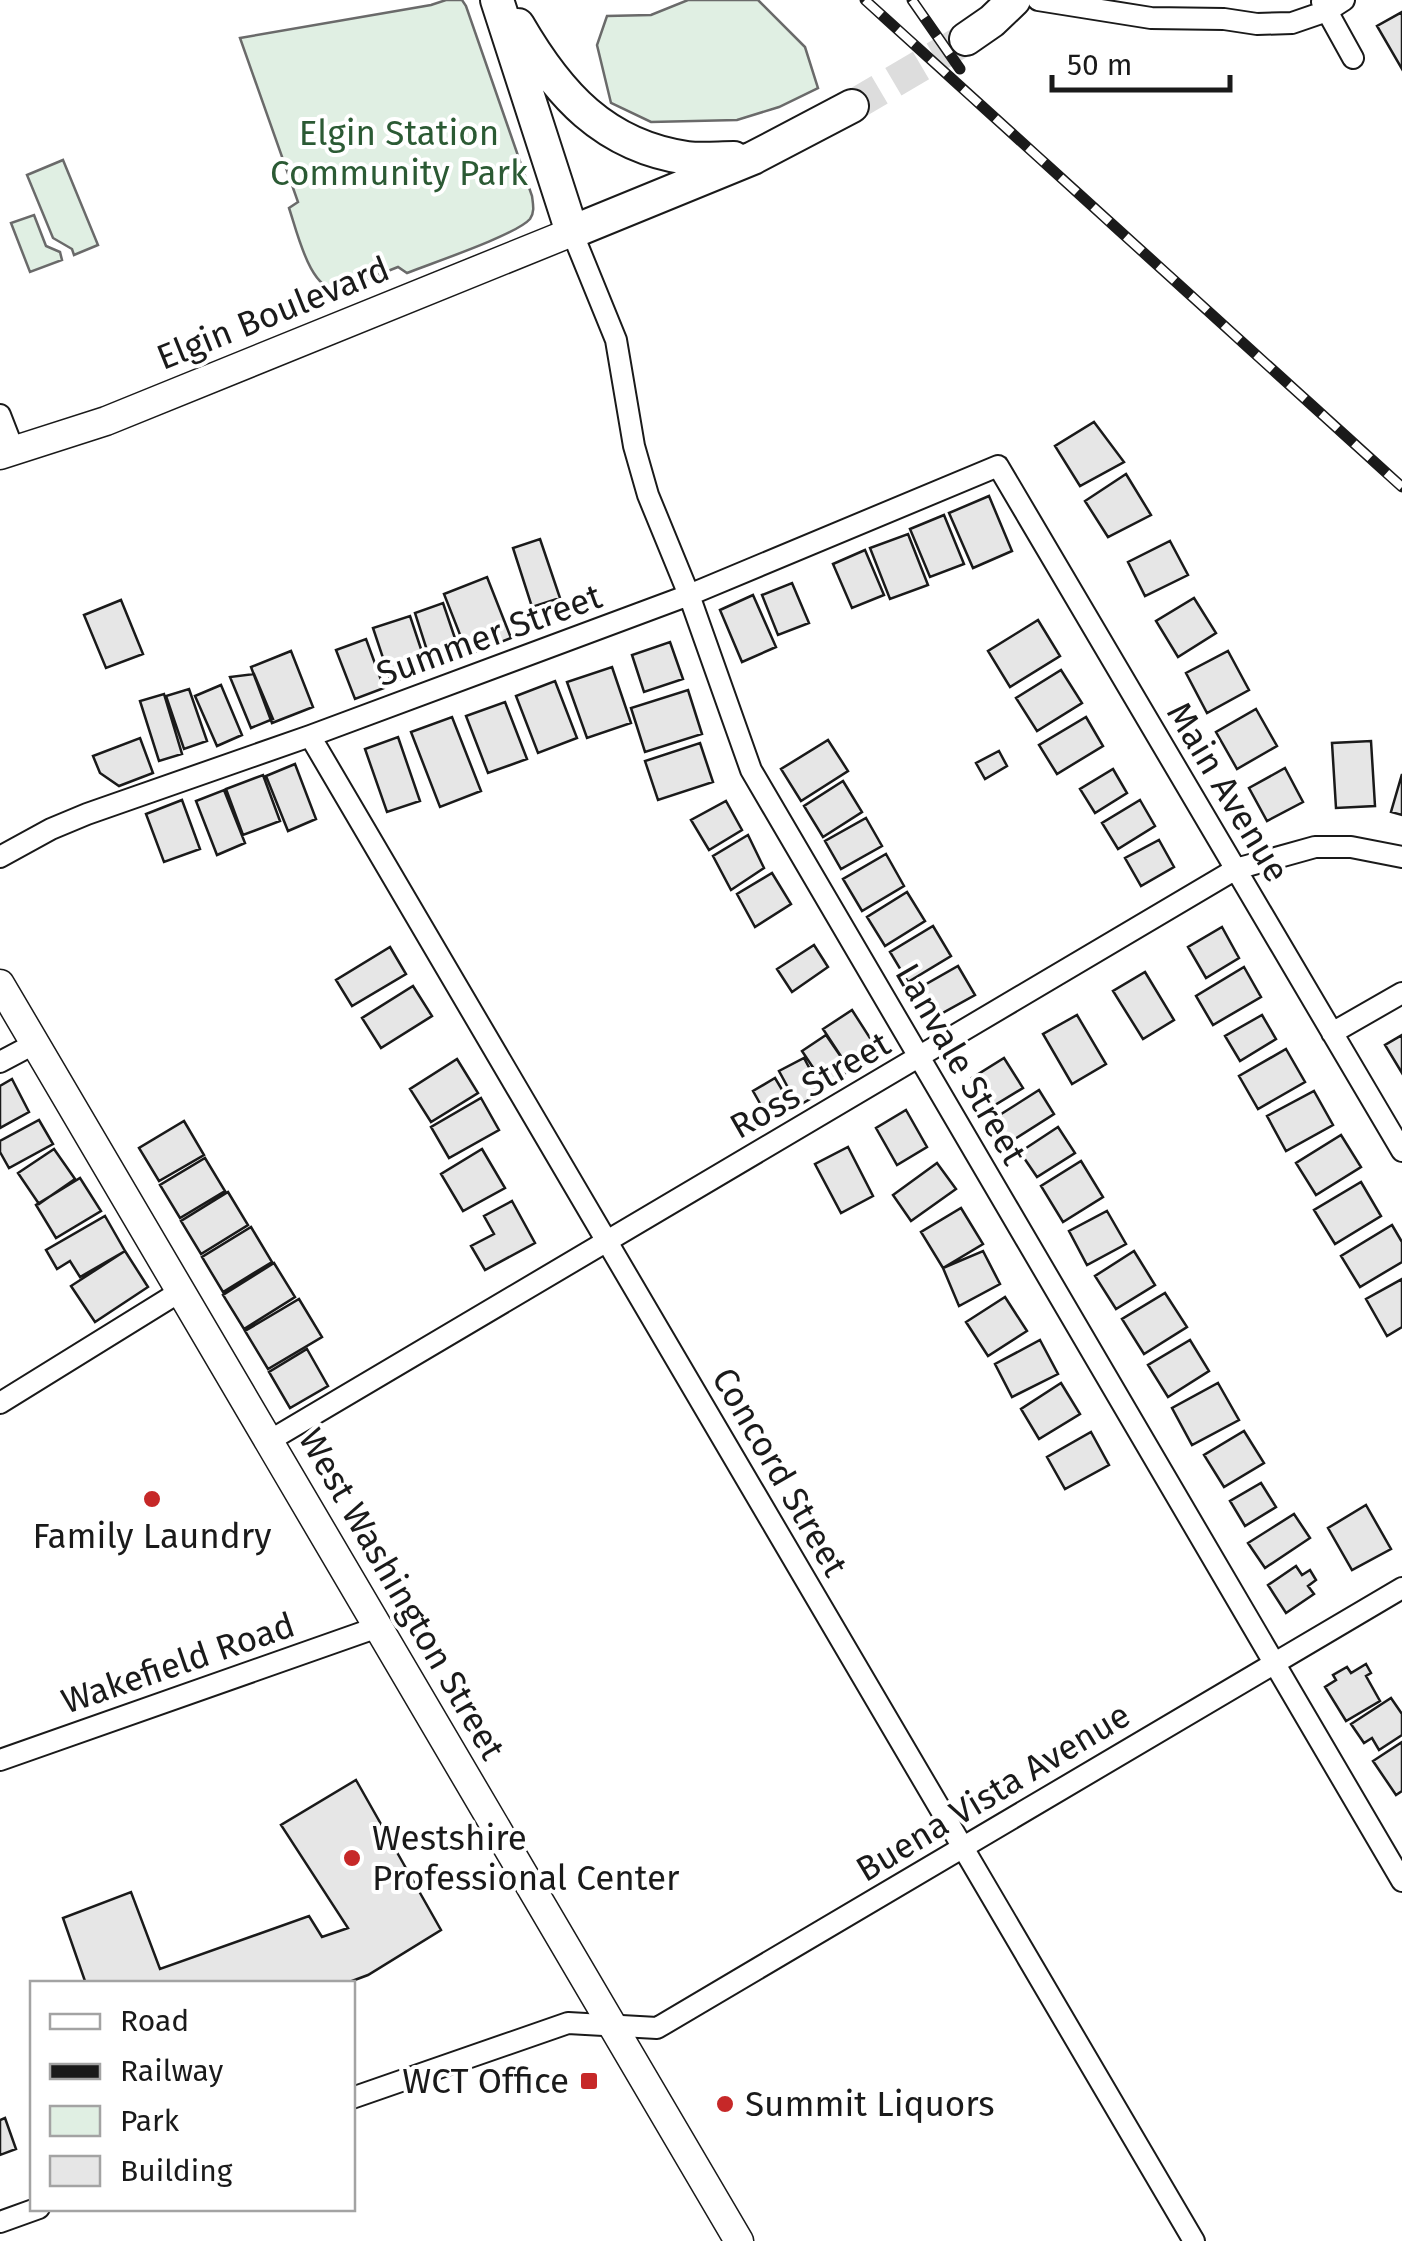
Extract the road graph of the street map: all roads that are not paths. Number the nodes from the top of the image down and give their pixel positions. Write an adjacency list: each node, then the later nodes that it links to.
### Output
1 (500, 0): 10 (main road); 11 (main road)
2 (1014, 0): 7 (main road)
3 (1038, 0): 6 (street)
4 (1190, 0): 6 (street)
5 (1331, 4): 6 (street); 8 (street)
6 (1224, 19)
7 (966, 39)
8 (1353, 58)
9 (852, 106): 10 (main road)
10 (753, 158): 11 (main road)
11 (572, 232): 13 (street, Elgin Boulevard); 15 (street, Lanvale Street)
12 (0, 415): 13 (street)
13 (7, 453)
14 (998, 466): 15 (street, Summer Street); 19 (street, Main Avenue)
15 (689, 594): 16 (street, Summer Street); 24 (street, Lanvale Street)
16 (310, 736): 17 (street, Summer Street); 27 (street, Concord Street)
17 (0, 857)
18 (1402, 857): 19 (street, Ross Street)
19 (1236, 869): 22 (street, Main Avenue); 24 (street, Ross Street)
20 (0, 984): 23 (street, West Washington Street)
21 (1402, 993): 22 (street)
22 (1332, 1033): 26 (street, Main Avenue)
23 (34, 1044): 25 (street); 28 (street, West Washington Street)
24 (920, 1058): 27 (street, Ross Street); 33 (street, Lanvale Street)
25 (0, 1062)
26 (1402, 1151)
27 (607, 1242): 30 (street, Ross Street); 35 (street, Concord Street)
28 (181, 1291): 29 (street); 30 (street, West Washington Street)
29 (0, 1403)
30 (270, 1441): 32 (street, West Washington Street)
31 (1402, 1588): 33 (street, Buena Vista Avenue)
32 (378, 1627): 34 (street, Wakefield Road); 37 (street, West Washington Street)
33 (1276, 1663): 35 (street, Buena Vista Avenue); 36 (street, Lanvale Street)
34 (0, 1760)
35 (962, 1848): 37 (street, Buena Vista Avenue); 42 (street, Concord Street)
36 (1402, 1881)
37 (611, 2026): 38 (street, Buena Vista Avenue); 41 (street, West Washington Street)
38 (355, 2097)
39 (31, 2211): 40 (street)
40 (0, 2222)
41 (739, 2241)
42 (1194, 2241)

